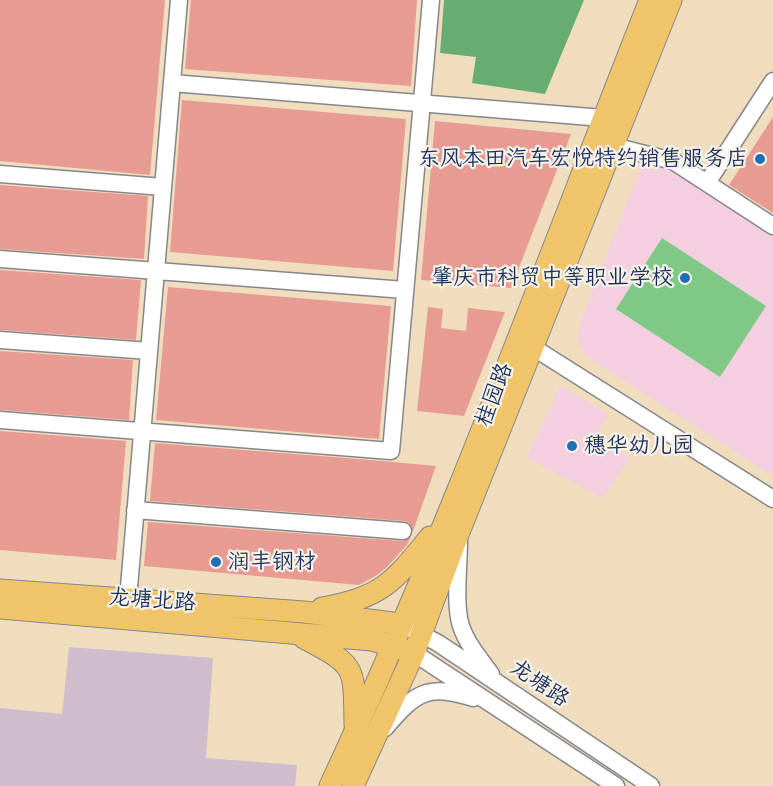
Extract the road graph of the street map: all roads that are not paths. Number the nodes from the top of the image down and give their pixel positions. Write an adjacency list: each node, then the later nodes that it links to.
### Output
1 (179, 0): 6 (street)
2 (431, 0): 7 (street)
3 (650, 0): 8 (main road, 桂园路)
4 (671, 0): 9 (main road)
5 (773, 81): 11 (street)
6 (172, 84): 7 (street); 12 (street)
7 (422, 104): 8 (street); 16 (street)
8 (603, 118): 18 (main road, 桂园路)
9 (613, 146): 11 (street); 18 (main road)
10 (0, 174): 12 (street)
11 (707, 183): 13 (street)
12 (163, 187): 15 (street)
13 (773, 226)
14 (0, 259): 15 (street)
15 (156, 271): 16 (street); 19 (street)
16 (405, 290): 21 (street)
17 (0, 340): 19 (street)
18 (525, 343): 22 (street); 24 (main road, 桂园路)
19 (149, 351): 21 (street)
20 (0, 420): 21 (street)
21 (142, 431): 23 (street)
22 (773, 499)
23 (135, 510): 25 (street); 27 (street)
24 (454, 523): 29 (main road); 30 (main road, 桂园路); 32 (main road); 35 (street)
25 (403, 531)
26 (0, 590): 27 (main road, 龙塘北路)
27 (128, 599): 29 (main road, 龙塘北路)
28 (0, 608): 31 (main road, 龙塘北路)
29 (304, 612): 30 (main road)
30 (401, 624): 32 (street, 龙塘路); 33 (main road, 桂园路)
31 (295, 633): 33 (main road, 龙塘北路); 37 (main road)
32 (422, 633): 34 (main road); 35 (street, 龙塘路)
33 (392, 645): 34 (main road, 龙塘北路); 37 (main road, 桂园路)
34 (414, 653): 36 (street); 37 (main road)
35 (499, 684): 41 (street, 龙塘路)
36 (492, 704): 37 (street); 40 (street)
37 (365, 736): 38 (main road, 桂园路); 39 (main road)
38 (330, 786)
39 (353, 786)
40 (616, 786)
41 (651, 786)

